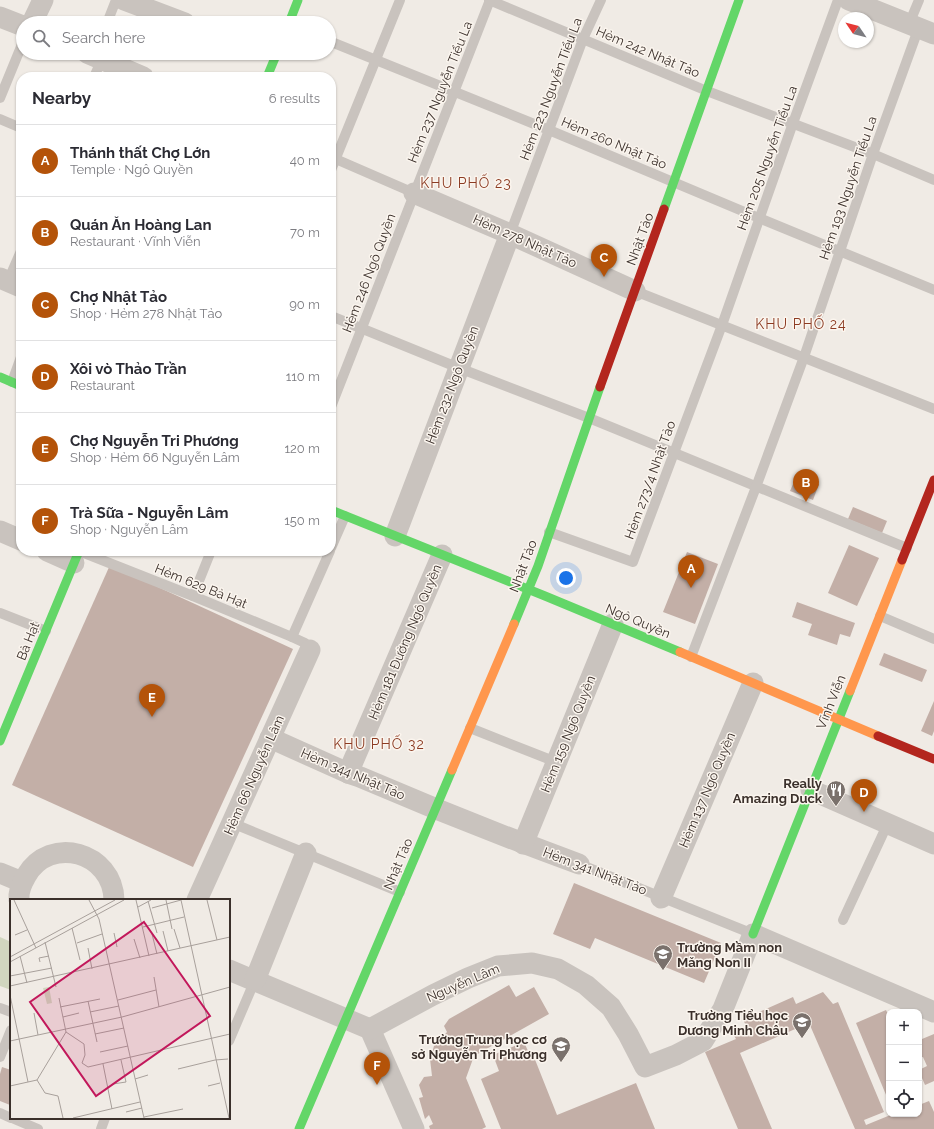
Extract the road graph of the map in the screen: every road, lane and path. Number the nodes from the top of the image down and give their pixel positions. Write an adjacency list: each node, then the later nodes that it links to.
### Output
1 (43, 0): 13 (street)
2 (116, 0): 14 (lane)
3 (298, 0): 16 (street)
4 (400, 0): 24 (lane)
5 (490, 0): 19 (lane, Hẻm 242 Nhật Tảo); 28 (lane, Hẻm 237 Nguyễn Tiểu La)
6 (601, 0): 19 (lane, Hẻm 223 Nguyễn Tiểu La)
7 (739, 0): 27 (street, Nhật Tảo)
8 (838, 0): 31 (lane, Hẻm 205 Nguyễn Tiểu La)
9 (849, 0): 18 (street)
10 (919, 0): 18 (lane, Hẻm 193 Nguyễn Tiểu La)
11 (137, 2): 15 (street)
12 (0, 16): 17 (street)
13 (35, 16)
14 (109, 16)
15 (169, 16)
16 (292, 16)
17 (16, 23)
18 (921, 29): 35 (lane, Hẻm 193 Nguyễn Tiểu La)
19 (583, 39): 27 (lane, Hẻm 242 Nhật Tảo); 33 (lane, Hẻm 223 Nguyễn Tiểu La)
20 (336, 44): 24 (lane, Hẻm 260 Nhật Tảo)
21 (16, 59): 29 (lane)
22 (94, 60): 25 (street)
23 (271, 60): 26 (street)
24 (376, 60): 28 (lane, Hẻm 260 Nhật Tảo); 34 (lane)
25 (129, 72)
26 (268, 72)
27 (707, 91): 31 (lane, Hẻm 242 Nhật Tảo); 38 (street, Nhật Tảo)
28 (455, 92): 33 (lane, Hẻm 260 Nhật Tảo); 39 (lane, Hẻm 237 Nguyễn Tiểu La)
29 (0, 98)
30 (0, 119): 32 (lane)
31 (793, 123): 35 (lane, Hẻm 242 Nhật Tảo); 40 (lane, Hẻm 205 Nguyễn Tiểu La)
32 (16, 126)
33 (549, 130): 38 (lane, Hẻm 260 Nhật Tảo); 41 (lane, Hẻm 223 Nguyễn Tiểu La)
34 (336, 151)
35 (873, 154): 37 (lane, Hẻm 242 Nhật Tảo); 42 (lane, Hẻm 193 Nguyễn Tiểu La)
36 (336, 159): 39 (lane)
37 (934, 180)
38 (674, 182): 40 (lane, Hẻm 260 Nhật Tảo); 45 (street, Nhật Tảo)
39 (414, 193): 41 (street, Hẻm 278 Nhật Tảo); 49 (lane, Hẻm 246 Ngô Quyền)
40 (759, 218): 42 (lane, Hẻm 260 Nhật Tảo); 48 (lane, Hẻm 205 Nguyễn Tiểu La)
41 (510, 234): 45 (street, Hẻm 278 Nhật Tảo); 51 (street, Hẻm 232 Ngô Quyền)
42 (840, 251): 46 (lane, Hẻm 260 Nhật Tảo); 50 (lane, Hẻm 193 Nguyễn Tiểu La)
43 (16, 265): 44 (lane)
44 (10, 282)
45 (635, 290): 48 (lane); 56 (street, Nhật Tảo)
46 (934, 290)
47 (336, 318): 49 (lane)
48 (722, 325): 50 (lane); 57 (lane, Hẻm 273/4 Nhật Tảo)
49 (361, 329): 51 (lane); 54 (lane, Hẻm 246 Ngô Quyền)
50 (804, 357): 55 (lane); 59 (lane, Hẻm 193 Nguyễn Tiểu La)
51 (458, 368): 56 (lane); 65 (street, Hẻm 232 Ngô Quyền)
52 (0, 378): 53 (street)
53 (16, 384)
54 (336, 394)
55 (934, 409)
56 (589, 418): 57 (lane); 63 (street, Nhật Tảo)
57 (673, 453): 59 (lane); 63 (lane, Hẻm 273/4 Nhật Tảo)
58 (934, 480): 67 (street, Vĩnh Viễn)
59 (756, 487): 67 (lane); 82 (lane, Hẻm 193 Nguyễn Tiểu La)
60 (336, 512): 61 (street, Ngô Quyền)
61 (345, 516): 64 (lane); 65 (street, Ngô Quyền)
62 (0, 532): 66 (street)
63 (549, 532): 73 (street, Nhật Tảo)
64 (336, 536)
65 (395, 536): 68 (street, Ngô Quyền)
66 (16, 538)
67 (907, 548): 76 (street, Vĩnh Viễn)
68 (442, 555): 73 (street, Ngô Quyền); 91 (street, Hẻm 181 Đường Ngô Quyền)
69 (78, 556): 78 (street, Bà Hạt)
70 (81, 556): 74 (lane, Hẻm 629 Bà Hạt)
71 (209, 556): 74 (lane)
72 (327, 556): 79 (lane)
73 (529, 589): 77 (street, Ngô Quyền); 86 (street, Nhật Tảo)
74 (193, 596): 79 (lane, Hẻm 629 Bà Hạt)
75 (0, 613): 78 (lane)
76 (880, 616): 80 (lane); 84 (street, Vĩnh Viễn)
77 (613, 624): 82 (street, Ngô Quyền); 90 (street, Hẻm 159 Ngô Quyền)
78 (46, 631): 85 (street, Bà Hạt)
79 (292, 637): 81 (lane, Hẻm 629 Bà Hạt)
80 (934, 639)
81 (310, 650): 87 (street, Hẻm 66 Nguyễn Lâm)
82 (691, 657): 83 (street, Ngô Quyền)
83 (753, 683): 84 (street, Ngô Quyền); 103 (street, Hẻm 137 Ngô Quyền)
84 (838, 719): 89 (street, Ngô Quyền); 92 (street, Vĩnh Viễn)
85 (4, 722): 88 (street, Bà Hạt)
86 (470, 728): 90 (lane); 93 (street, Nhật Tảo)
87 (270, 738): 91 (street, Hẻm 344 Nhật Tảo); 94 (street, Hẻm 66 Nguyễn Lâm)
88 (0, 741)
89 (934, 759)
90 (556, 762): 96 (street, Hẻm 159 Ngô Quyền)
91 (348, 773): 93 (street, Hẻm 344 Nhật Tảo)
92 (810, 790): 95 (street); 107 (street, Vĩnh Viễn)
93 (436, 809): 96 (street, Hẻm 341 Nhật Tảo); 102 (street, Nhật Tảo)
94 (232, 823): 98 (lane); 105 (street, Hẻm 66 Nguyễn Lâm)
95 (888, 823): 97 (street); 106 (lane)
96 (523, 844): 99 (street, Hẻm 341 Nhật Tảo)
97 (934, 844)
98 (306, 853): 102 (lane); 109 (street)
99 (579, 864): 103 (lane, Hẻm 341 Nhật Tảo)
100 (0, 873): 101 (street)
101 (20, 891): 104 (street)
102 (400, 892): 113 (street, Nhật Tảo)
103 (661, 898): 107 (lane, Hẻm 341 Nhật Tảo)
104 (114, 899)
105 (197, 899)
106 (843, 920)
107 (753, 934): 112 (street); 114 (street, Nguyễn Lâm)
108 (230, 970): 109 (street)
109 (255, 980): 113 (street); 116 (lane)
110 (0, 1008): 111 (lane)
111 (10, 1012)
112 (934, 1012)
113 (346, 1019): 114 (street); 124 (street, Nhật Tảo)
114 (370, 1029): 125 (street)
115 (10, 1033): 117 (lane)
116 (230, 1039)
117 (0, 1058)
118 (0, 1113): 119 (lane)
119 (10, 1119)
120 (106, 1119): 123 (lane)
121 (16, 1122): 122 (lane)
122 (38, 1129)
123 (101, 1129)
124 (299, 1129)
125 (414, 1129)

